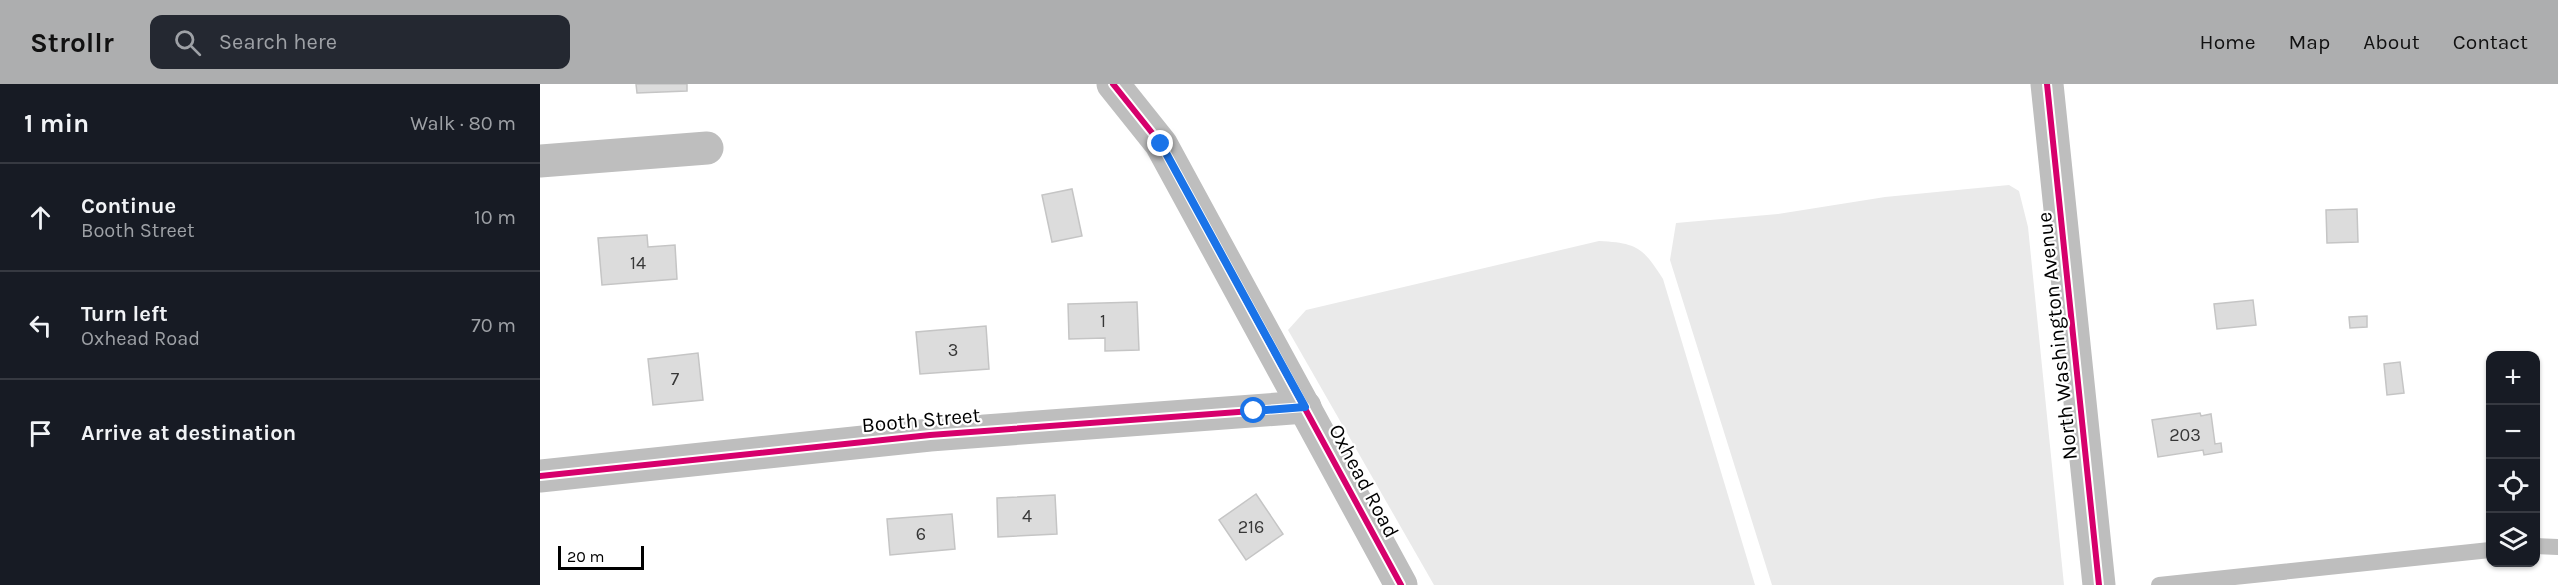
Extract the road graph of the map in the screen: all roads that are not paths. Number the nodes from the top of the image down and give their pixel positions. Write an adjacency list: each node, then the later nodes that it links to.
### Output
1 (1113, 84): 5 (street, Oxhead Road)
2 (2048, 84): 11 (street, North Washington Avenue)
3 (707, 148): 4 (street)
4 (540, 161)
5 (1305, 407): 6 (street, Booth Street); 10 (street, Oxhead Road)
6 (540, 476)
7 (2540, 546): 8 (lane)
8 (2558, 547)
9 (2486, 549): 12 (lane)
10 (1401, 585)
11 (2099, 585)
12 (2159, 585)

